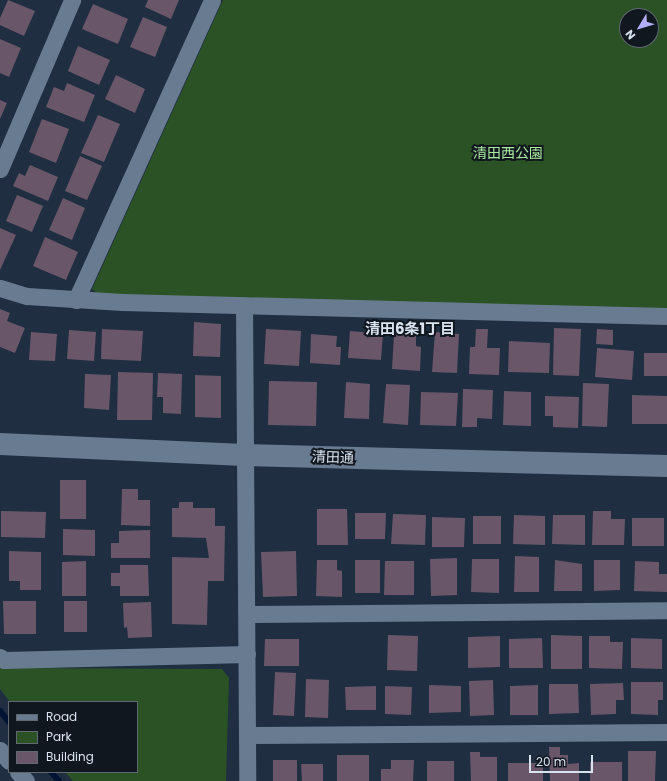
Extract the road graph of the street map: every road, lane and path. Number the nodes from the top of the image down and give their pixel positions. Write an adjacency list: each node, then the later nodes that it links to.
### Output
1 (72, 0): 3 (street)
2 (212, 0): 5 (street)
3 (0, 169)
4 (0, 288): 5 (street)
5 (76, 300): 6 (street)
6 (244, 306): 7 (street); 9 (street)
7 (667, 316)
8 (0, 444): 9 (street, 清田通)
9 (244, 455): 10 (street, 清田通); 12 (street)
10 (667, 466)
11 (667, 610): 12 (street)
12 (247, 614): 13 (street)
13 (247, 654): 14 (street); 16 (street)
14 (0, 657)
15 (667, 732): 16 (street)
16 (247, 735): 21 (street)
17 (0, 750): 18 (street)
18 (8, 760)
19 (19, 773): 20 (street)
20 (26, 781)
21 (246, 781)

